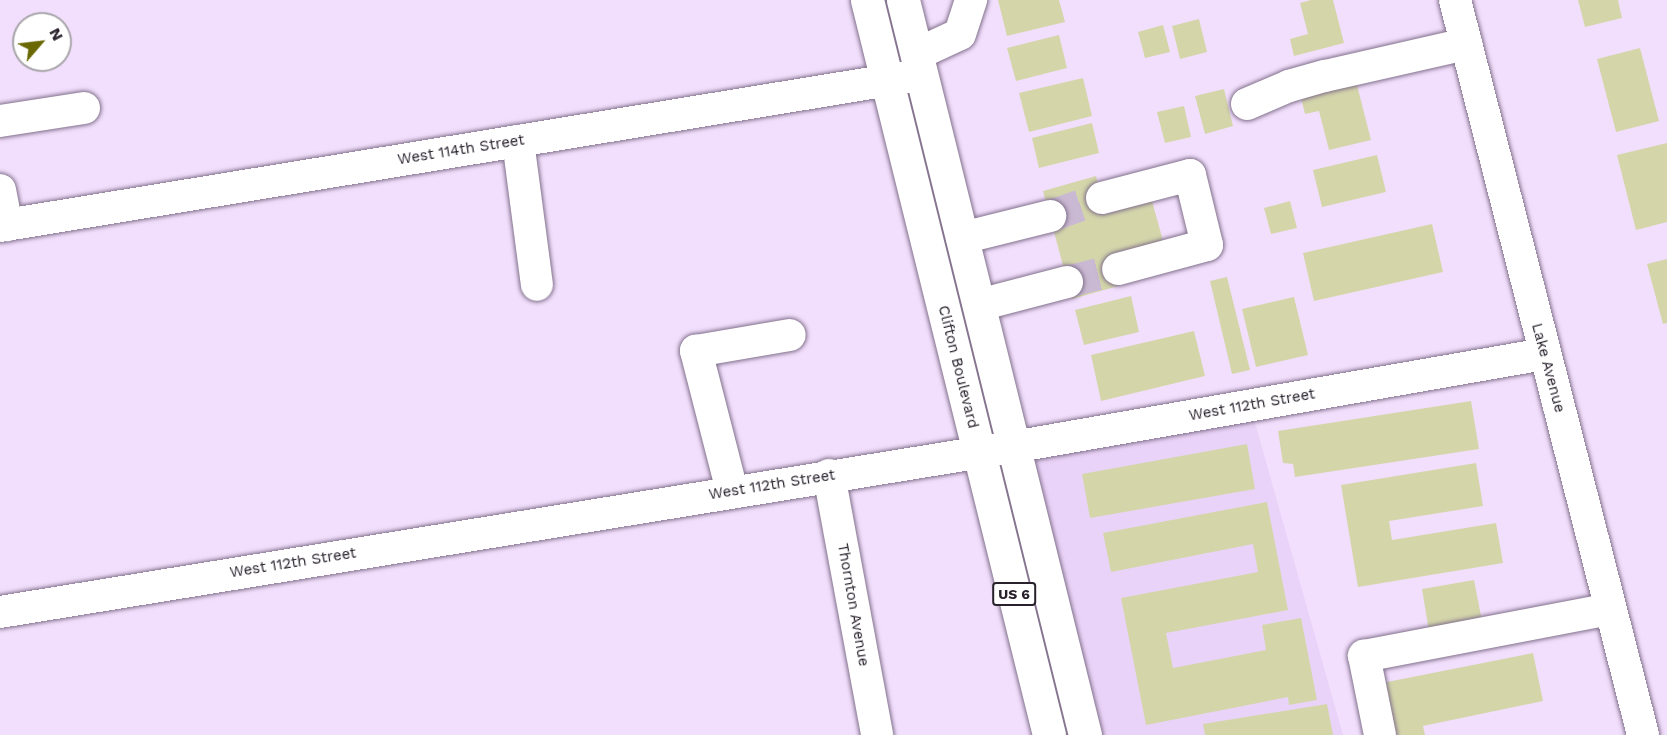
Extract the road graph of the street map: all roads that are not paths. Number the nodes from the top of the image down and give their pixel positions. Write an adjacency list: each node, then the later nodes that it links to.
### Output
1 (867, 0): 7 (main road, Clifton Boulevard / US 6)
2 (903, 0): 6 (main road, US 6)
3 (971, 0): 6 (street, West 114th Street)
4 (1455, 0): 5 (street, Lake Avenue)
5 (1466, 45): 8 (street); 22 (street, Lake Avenue)
6 (919, 64): 7 (street, West 114th Street); 16 (main road, US 6)
7 (888, 80): 11 (street, West 114th Street); 24 (main road, Clifton Boulevard / US 6)
8 (1247, 104)
9 (84, 108): 10 (street)
10 (0, 121)
11 (518, 141): 15 (street, West 114th Street); 19 (street)
12 (0, 190): 15 (street)
13 (1102, 198): 17 (street)
14 (1050, 216): 16 (street)
15 (4, 225)
16 (962, 238): 20 (main road, US 6)
17 (1118, 269)
18 (1067, 282): 20 (street)
19 (537, 285)
20 (979, 305): 23 (main road, US 6)
21 (790, 335): 26 (street)
22 (1544, 354): 23 (street, West 112th Street); 27 (street, Lake Avenue)
23 (1013, 447): 24 (street, West 112th Street); 31 (main road, US 6)
24 (979, 452): 25 (street, West 112th Street); 30 (main road, Clifton Boulevard / US 6)
25 (829, 475): 26 (street, West 112th Street); 29 (street, Thornton Avenue)
26 (732, 491): 28 (street, West 112th Street)
27 (1610, 609): 32 (street); 33 (street, Lake Avenue)
28 (0, 612)
29 (877, 735)
30 (1050, 735)
31 (1085, 735)
32 (1380, 735)
33 (1643, 735)

